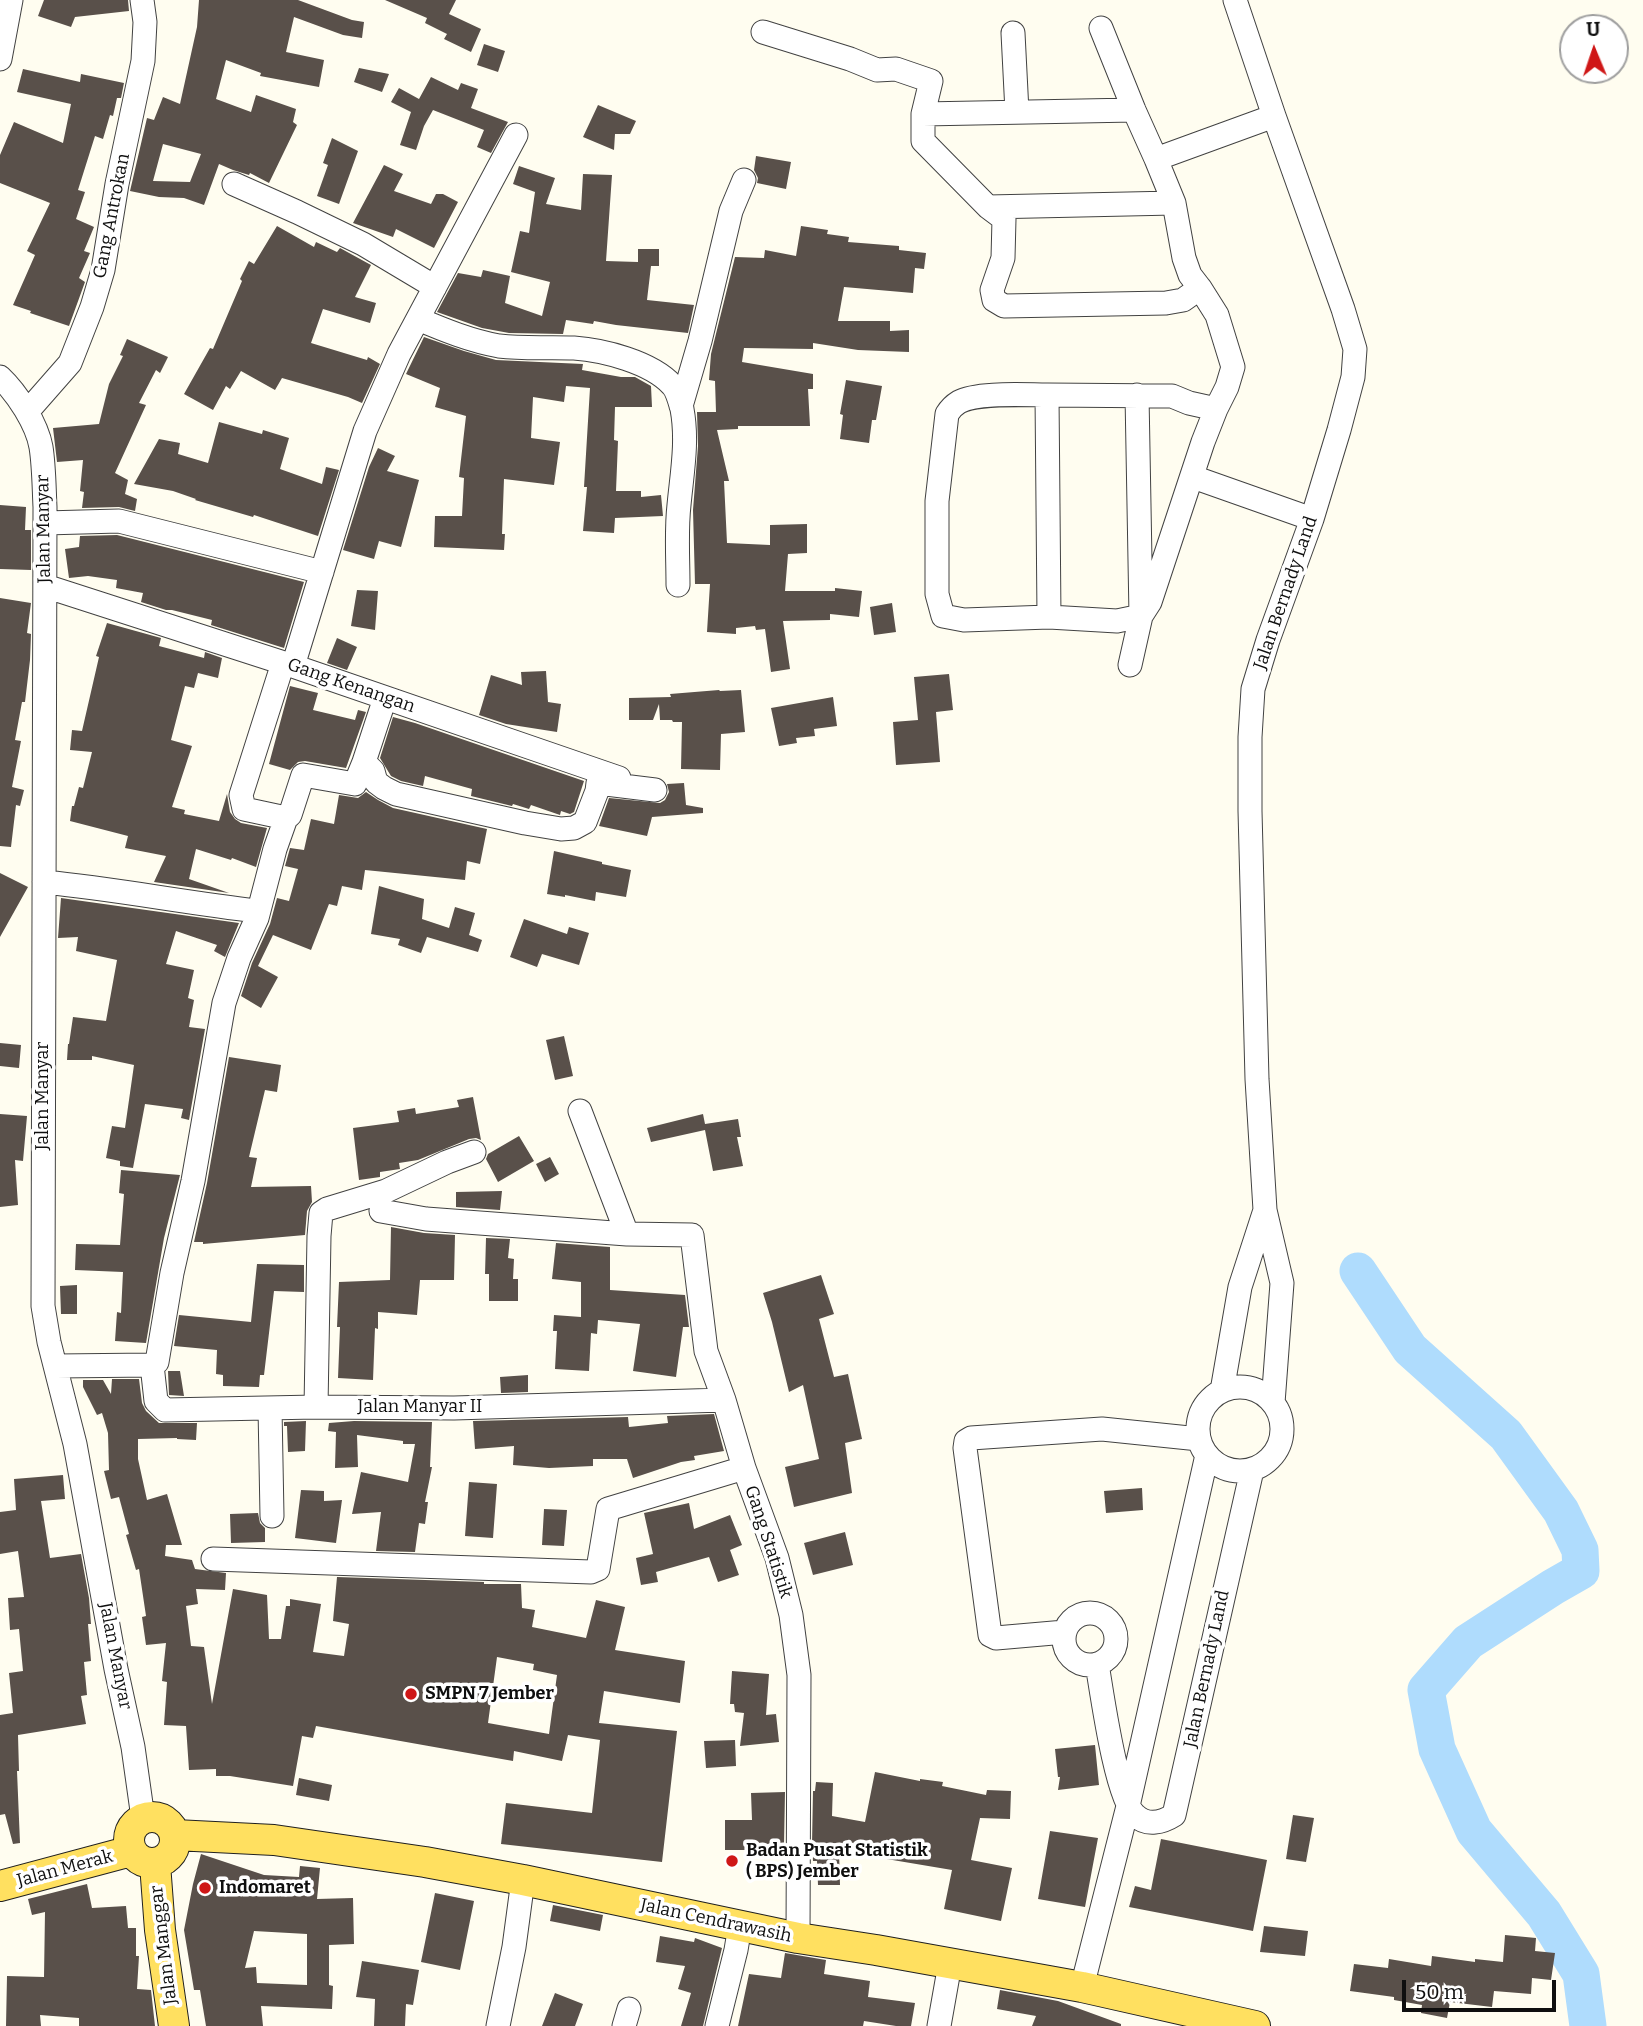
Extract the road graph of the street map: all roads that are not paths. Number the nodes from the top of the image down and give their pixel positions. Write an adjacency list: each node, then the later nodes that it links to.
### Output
1 (11, 0): 7 (street)
2 (142, 0): 26 (street, Gang Antrokan)
3 (1235, 0): 11 (street, Jalan Bernady Land)
4 (1101, 27): 8 (street)
5 (763, 32): 10 (street)
6 (1013, 33): 9 (street)
7 (0, 59)
8 (1134, 110): 9 (street); 13 (street)
9 (1017, 112): 10 (street)
10 (923, 114): 17 (street)
11 (1274, 116): 13 (street); 28 (street, Jalan Bernady Land)
12 (516, 135): 18 (street)
13 (1156, 159): 16 (street)
14 (744, 180): 24 (street)
15 (234, 184): 18 (street)
16 (1174, 203): 17 (street); 19 (street)
17 (988, 207): 19 (street)
18 (435, 287): 20 (street)
19 (1200, 288): 25 (street)
20 (418, 319): 24 (street); 30 (street)
21 (0, 377): 26 (street, Jalan Manyar)
22 (1047, 395): 23 (street); 33 (street); 33 (street)
23 (1137, 396): 25 (street); 34 (street)
24 (681, 406): 31 (street)
25 (1216, 409): 27 (street)
26 (27, 412): 29 (street, Jalan Manyar)
27 (1193, 477): 28 (street); 34 (street)
28 (1312, 519): 44 (street, Jalan Bernady Land)
29 (45, 523): 30 (street); 32 (street, Jalan Manyar)
30 (322, 572): 35 (street)
31 (678, 585)
32 (45, 586): 35 (street, Gang Kenangan); 40 (street, Jalan Manyar)
33 (1049, 617): 34 (street)
34 (1141, 617): 36 (street)
35 (288, 664): 37 (street, Gang Kenangan); 39 (street)
36 (1130, 665)
37 (385, 698): 38 (street); 38 (street, Gang Kenangan)
38 (364, 762): 39 (street)
39 (286, 818): 41 (street)
40 (44, 882): 41 (street); 48 (street, Jalan Manyar)
41 (258, 911): 47 (street)
42 (580, 1111): 46 (street)
43 (474, 1152): 52 (street)
44 (1265, 1210): 49 (street, Jalan Bernady Land); 51 (street, Jalan Bernady Land)
45 (381, 1211): 46 (street)
46 (627, 1234): 50 (street, Gang Statistik)
47 (152, 1365): 48 (street); 53 (street, Jalan Manyar II)
48 (56, 1366): 62 (street, Jalan Manyar)
49 (1222, 1391): 51 (street); 54 (street)
50 (724, 1400): 52 (street, Jalan Manyar II); 55 (street, Gang Statistik)
51 (1273, 1402): 56 (street)
52 (316, 1407): 53 (street, Jalan Manyar II)
53 (270, 1408): 57 (street)
54 (1203, 1447): 56 (street); 59 (street); 61 (street)
55 (744, 1468): 58 (street); 68 (street, Gang Statistik)
56 (1252, 1470): 61 (street, Jalan Bernady Land)
57 (272, 1516)
58 (213, 1559)
59 (1065, 1632): 60 (street); 60 (street)
60 (1097, 1664): 61 (street)
61 (1128, 1806): 70 (street)
62 (143, 1818): 63 (main road); 64 (main road)
63 (175, 1835): 64 (main road); 65 (main road, Jalan Cendrawasih)
64 (143, 1857): 66 (main road, Jalan Merak); 71 (main road, Jalan Manggar)
65 (523, 1880): 67 (main road, Jalan Cendrawasih); 72 (street)
66 (0, 1886)
67 (740, 1926): 68 (main road, Jalan Cendrawasih); 73 (street)
68 (798, 1938): 69 (main road, Jalan Cendrawasih)
69 (950, 1964): 70 (main road, Jalan Cendrawasih); 74 (street)
70 (1082, 1987): 75 (main road, Jalan Cendrawasih)
71 (174, 2026)
72 (498, 2026)
73 (717, 2026)
74 (939, 2026)
75 (1255, 2026)

